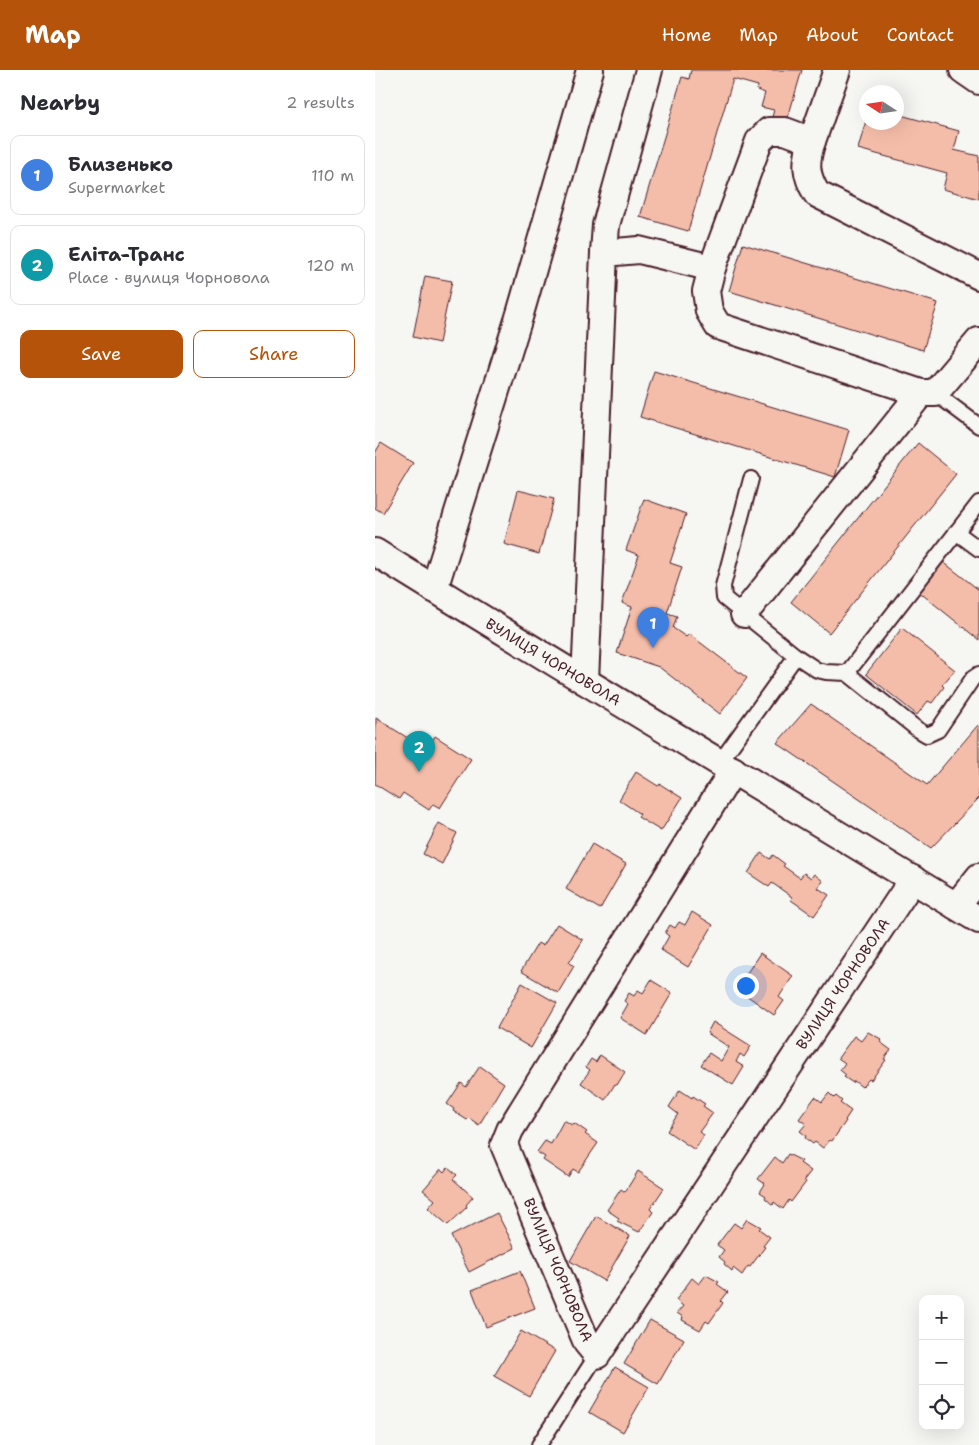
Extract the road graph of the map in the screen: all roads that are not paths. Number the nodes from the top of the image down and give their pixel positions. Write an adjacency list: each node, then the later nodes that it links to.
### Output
1 (590, 70): 18 (street)
2 (649, 70): 7 (street)
3 (837, 70): 6 (street)
4 (963, 70): 5 (street)
5 (979, 81)
6 (812, 141): 8 (street); 9 (street)
7 (604, 253): 8 (street); 23 (street)
8 (712, 268): 11 (street)
9 (979, 276)
10 (979, 341): 11 (street)
11 (928, 393): 12 (lane); 19 (street)
12 (979, 426)
13 (751, 479): 19 (lane)
14 (979, 503): 15 (lane)
15 (956, 532): 16 (lane); 21 (lane)
16 (979, 549)
17 (375, 552): 18 (street, ВУЛИЦЯ ЧОРНОВОЛА)
18 (434, 589): 23 (street, ВУЛИЦЯ ЧОРНОВОЛА)
19 (744, 614): 20 (lane)
20 (796, 656): 21 (lane); 24 (lane)
21 (847, 673): 22 (lane)
22 (979, 674)
23 (585, 681): 24 (street, ВУЛИЦЯ ЧОРНОВОЛА)
24 (726, 766): 26 (street, ВУЛИЦЯ ЧОРНОВОЛА); 29 (street, ВУЛИЦЯ ЧОРНОВОЛА)
25 (979, 877): 27 (street)
26 (913, 879): 27 (street, ВУЛИЦЯ ЧОРНОВОЛА); 29 (street, ВУЛИЦЯ ЧОРНОВОЛА)
27 (956, 906): 28 (street, ВУЛИЦЯ ЧОРНОВОЛА)
28 (979, 920)
29 (597, 1355): 30 (lane)
30 (539, 1445)

